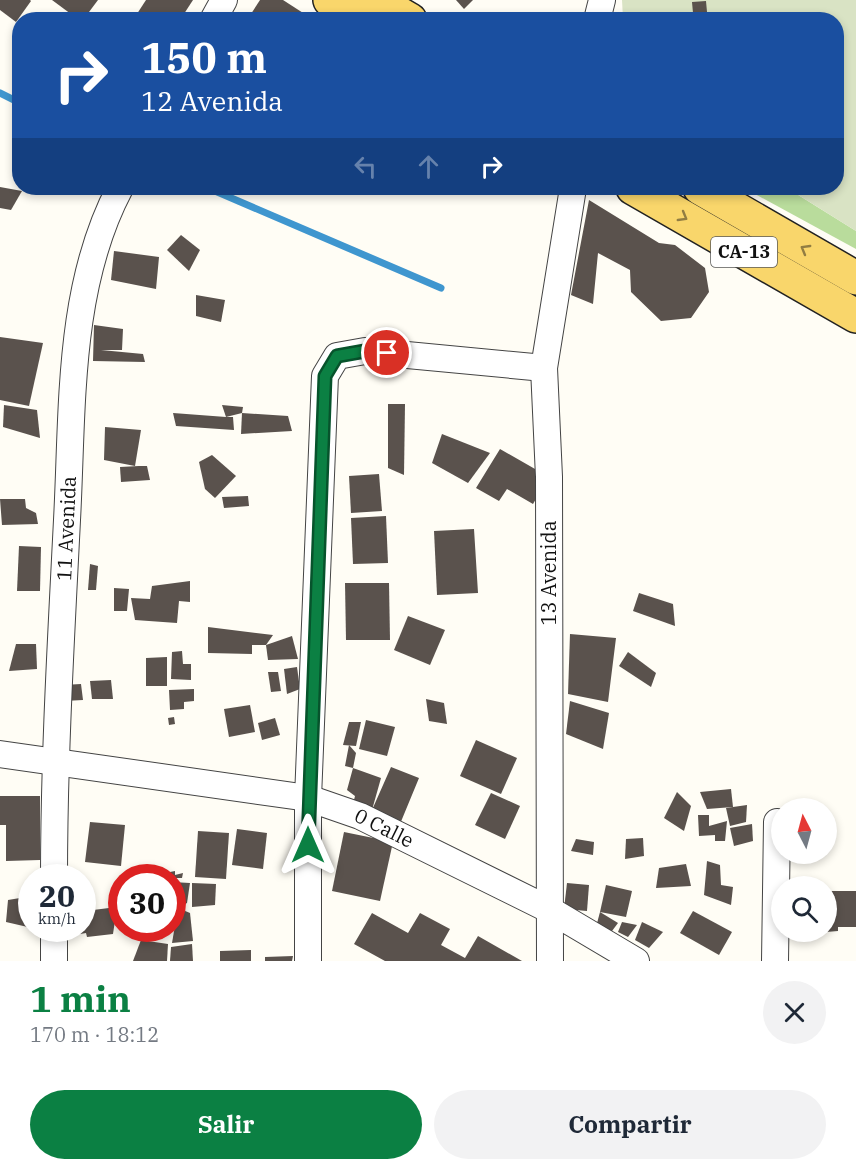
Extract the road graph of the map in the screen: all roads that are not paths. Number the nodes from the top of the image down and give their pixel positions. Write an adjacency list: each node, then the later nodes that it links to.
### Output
1 (330, 0): 3 (main road)
2 (376, 0): 4 (main road)
3 (349, 12)
4 (396, 12)
5 (116, 195): 13 (street, 11 Avenida)
6 (572, 195): 11 (street, 13 Avenida)
7 (645, 195): 10 (main road, CA-13, one-way to 10)
8 (712, 195): 9 (main road, CA-13, one-way to 8)
9 (856, 278)
10 (856, 316)
11 (544, 368): 14 (street); 17 (street, 13 Avenida)
12 (0, 754): 13 (street, 0 Calle)
13 (54, 760): 14 (street, 0 Calle); 15 (street, 11 Avenida)
14 (308, 798): 17 (street, 0 Calle); 20 (street)
15 (54, 864)
16 (776, 864): 23 (street)
17 (550, 910): 21 (street, 13 Avenida); 22 (street, 0 Calle)
18 (54, 942): 19 (street)
19 (54, 961)
20 (308, 961)
21 (550, 961)
22 (636, 961)
23 (775, 961)

